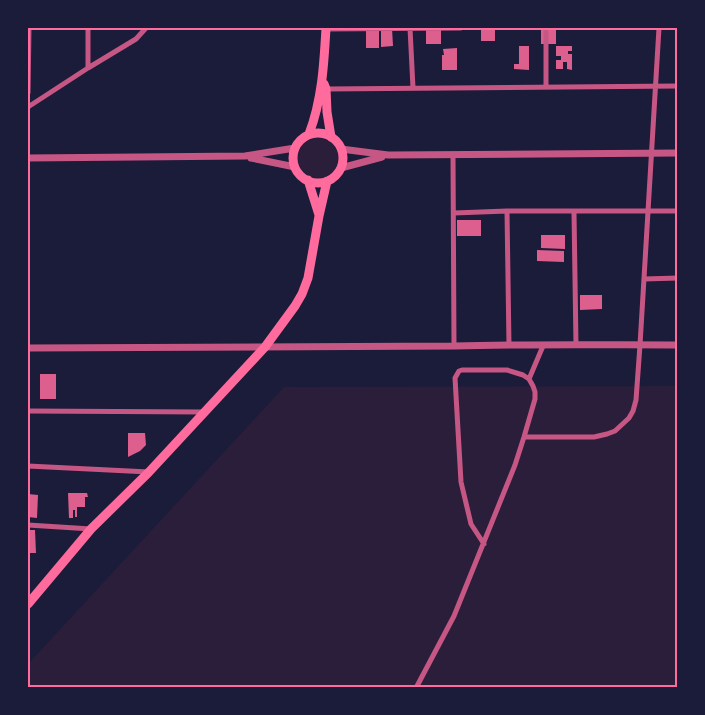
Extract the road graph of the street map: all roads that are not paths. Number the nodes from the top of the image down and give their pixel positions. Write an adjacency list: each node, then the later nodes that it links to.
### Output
1 (29, 28): 16 (street)
2 (88, 28): 9 (street)
3 (146, 28): 9 (street)
4 (326, 28): 5 (street); 10 (main road)
5 (410, 28): 6 (street); 15 (street)
6 (461, 28)
7 (546, 28): 13 (street)
8 (659, 28): 11 (street)
9 (88, 68): 17 (street)
10 (323, 79): 14 (main road); 18 (main road)
11 (655, 86): 12 (street); 13 (street); 22 (street)
12 (678, 86)
13 (546, 87): 15 (street)
14 (326, 88): 15 (street); 19 (main road)
15 (412, 88)
16 (28, 93)
17 (28, 107)
18 (309, 134): 19 (main road); 20 (main road)
19 (331, 137): 21 (main road)
20 (295, 148): 26 (street); 28 (main road)
21 (341, 149): 24 (street); 29 (main road)
22 (651, 153): 23 (street); 25 (street); 33 (street)
23 (678, 153)
24 (388, 155): 25 (street); 29 (street)
25 (453, 155): 36 (street)
26 (245, 156): 27 (street); 28 (street)
27 (28, 158)
28 (294, 167): 30 (main road)
29 (341, 168): 31 (main road)
30 (308, 180): 31 (main road); 37 (main road)
31 (327, 181): 37 (main road)
32 (507, 211): 35 (street); 36 (street); 40 (street)
33 (647, 211): 34 (street); 35 (street); 39 (street)
34 (678, 211)
35 (574, 212): 41 (street)
36 (454, 213): 44 (street)
37 (319, 216): 46 (main road)
38 (678, 278): 39 (street)
39 (644, 279): 42 (street)
40 (509, 344): 44 (street); 45 (street)
41 (576, 345): 42 (street); 45 (street)
42 (640, 345): 43 (street); 51 (street)
43 (678, 345)
44 (454, 346): 46 (street)
45 (544, 346): 48 (street)
46 (266, 347): 47 (street); 50 (main road)
47 (28, 348)
48 (529, 379): 51 (street); 56 (street)
49 (28, 411): 50 (street)
50 (205, 412): 53 (main road)
51 (524, 437): 56 (street)
52 (28, 466): 53 (street)
53 (149, 472): 55 (main road)
54 (28, 525): 55 (street)
55 (91, 529): 57 (main road)
56 (484, 544): 59 (street)
57 (32, 594): 58 (main road)
58 (28, 604)
59 (416, 688)

